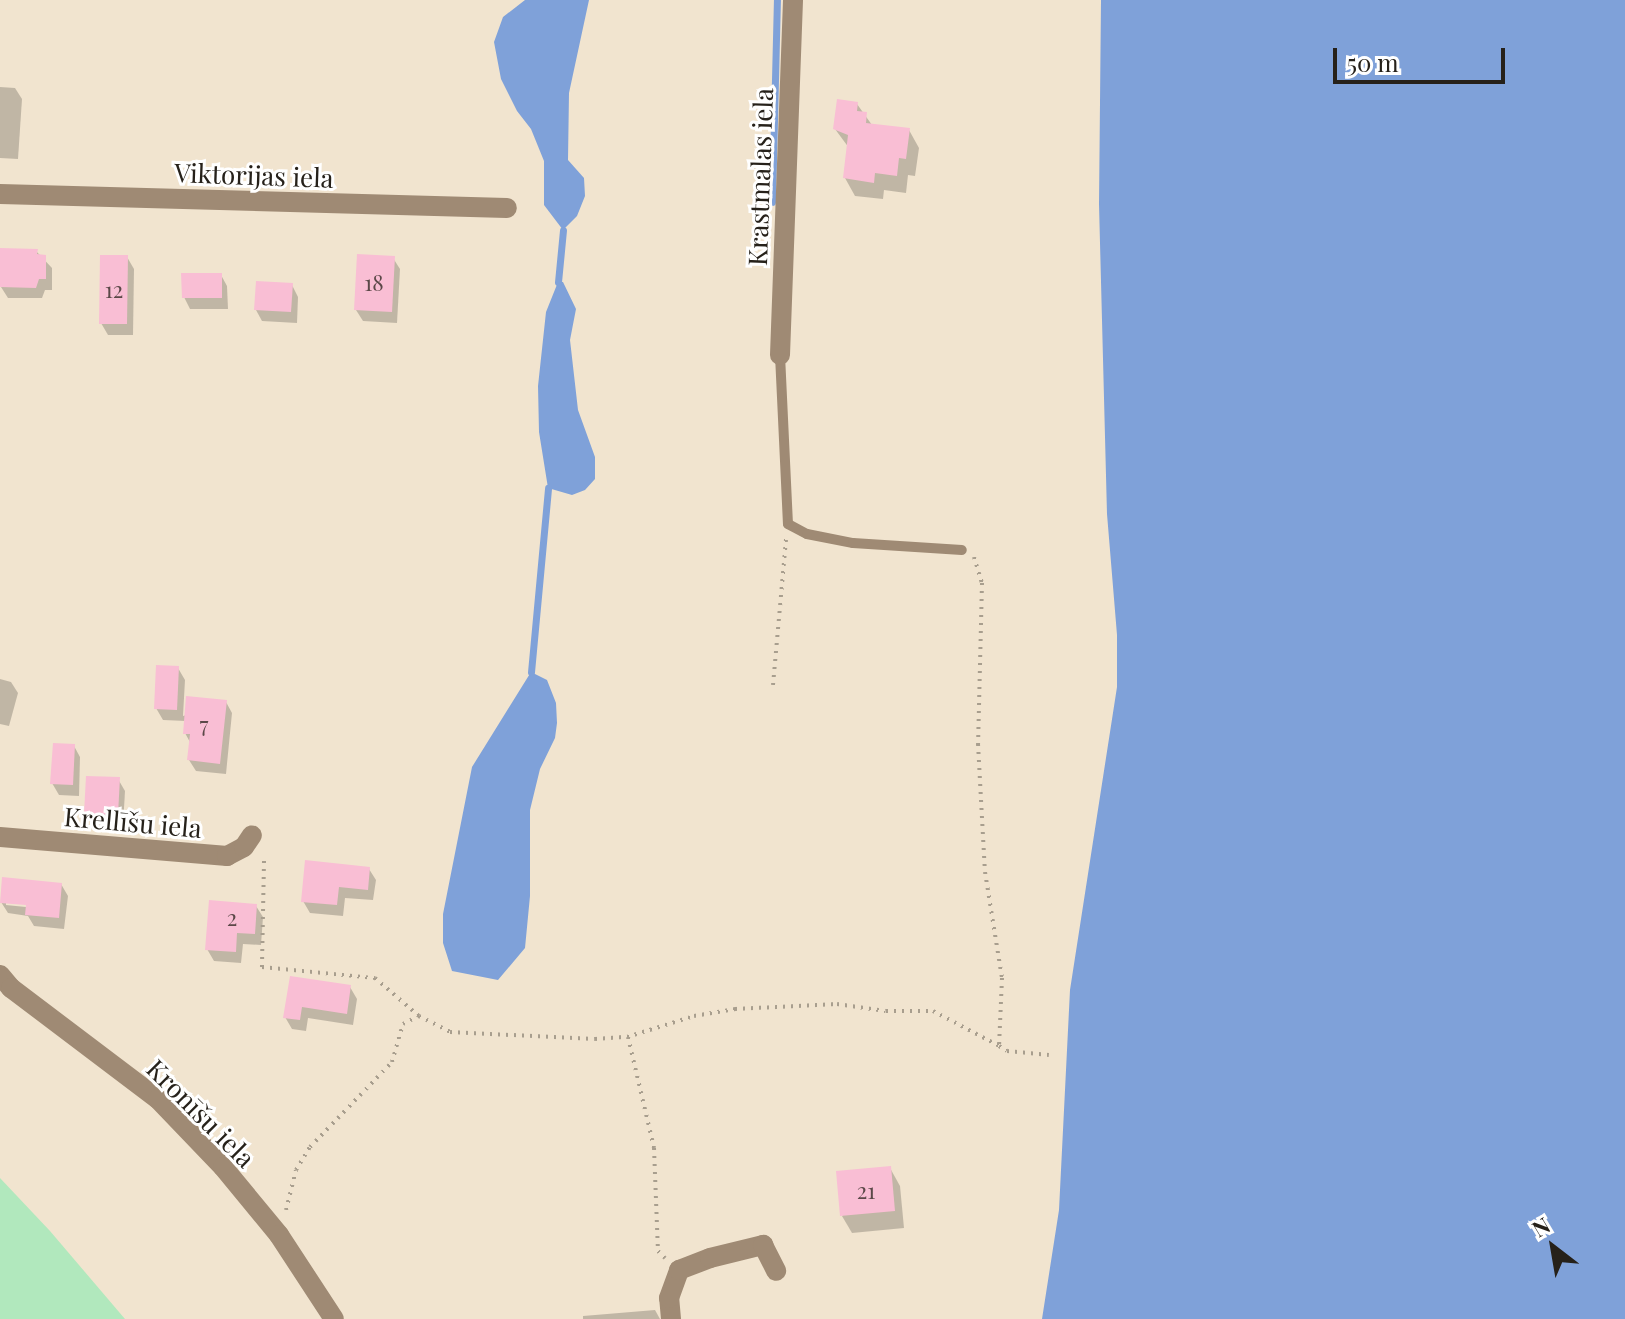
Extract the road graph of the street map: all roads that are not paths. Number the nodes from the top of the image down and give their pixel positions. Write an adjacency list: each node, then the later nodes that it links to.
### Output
1 (793, 0): 4 (street, Krastmalas iela)
2 (0, 194): 3 (street, Viktorijas iela)
3 (507, 208)
4 (780, 355): 5 (lane)
5 (962, 550)
6 (252, 835): 7 (street, Krellīšu iela)
7 (0, 837)
8 (0, 975): 10 (street, Kronīšu iela)
9 (776, 1271): 11 (street)
10 (334, 1319)
11 (671, 1319)

